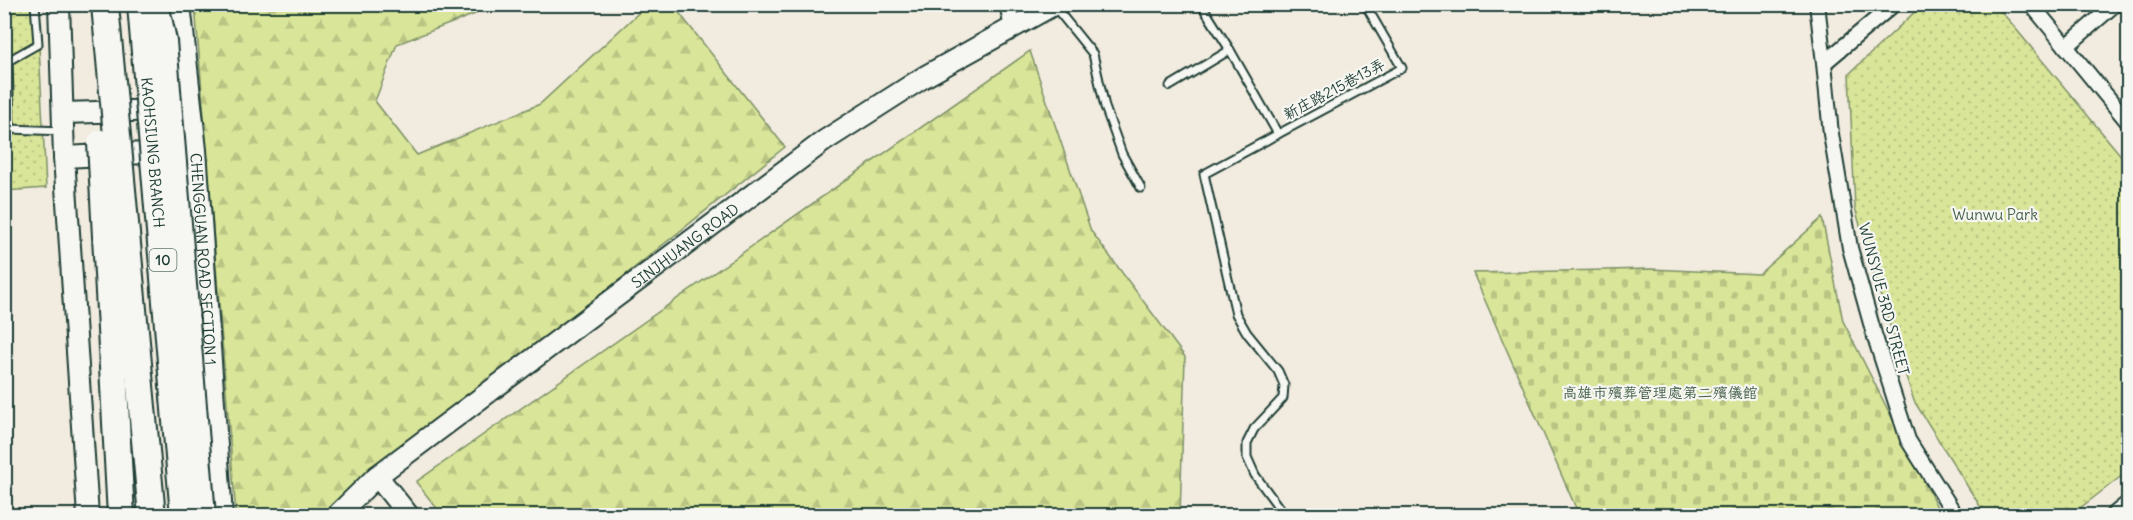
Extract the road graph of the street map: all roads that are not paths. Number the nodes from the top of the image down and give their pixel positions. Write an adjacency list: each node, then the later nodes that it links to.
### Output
1 (35, 4): 23 (lane)
2 (59, 4): 21 (street)
3 (141, 4): 34 (highway, KAOHSIUNG BRANCH / 10, bridge)
4 (155, 4): 35 (highway, bridge)
5 (180, 4): 20 (street, CHENGGUAN ROAD SECTION 1)
6 (1007, 4): 15 (street)
7 (1201, 4): 17 (lane)
8 (1365, 4): 24 (lane, 新庄路215巷13弄)
9 (1817, 4): 18 (street, WUNSYUE 3RD STREET)
10 (1894, 4): 18 (street)
11 (2031, 4): 16 (street)
12 (2115, 4): 16 (street)
13 (105, 5): 32 (highway, bridge); 33 (highway, 10, bridge)
14 (1054, 5): 15 (street, SINJHUANG ROAD); 28 (lane)
15 (1012, 28): 29 (street, SINJHUANG ROAD)
16 (2066, 47): 22 (street)
17 (1230, 50): 19 (lane); 24 (lane)
18 (1824, 63): 40 (street, WUNSYUE 3RD STREET)
19 (1170, 86)
20 (191, 109): 21 (street); 26 (street, CHENGGUAN ROAD SECTION 1)
21 (63, 122): 23 (lane); 27 (street)
22 (2128, 122)
23 (10, 129): 25 (lane)
24 (1278, 134): 39 (lane)
25 (4, 148)
26 (196, 150): 27 (street); 36 (street, CHENGGUAN ROAD SECTION 1)
27 (64, 157): 31 (street)
28 (1141, 189)
29 (377, 476): 37 (street, SINJHUANG ROAD); 38 (street)
30 (2128, 503): 41 (street)
31 (88, 516)
32 (121, 516)
33 (152, 516)
34 (184, 516)
35 (202, 516)
36 (222, 516)
37 (336, 516)
38 (409, 516)
39 (1285, 516)
40 (1956, 516)
41 (2112, 516)

